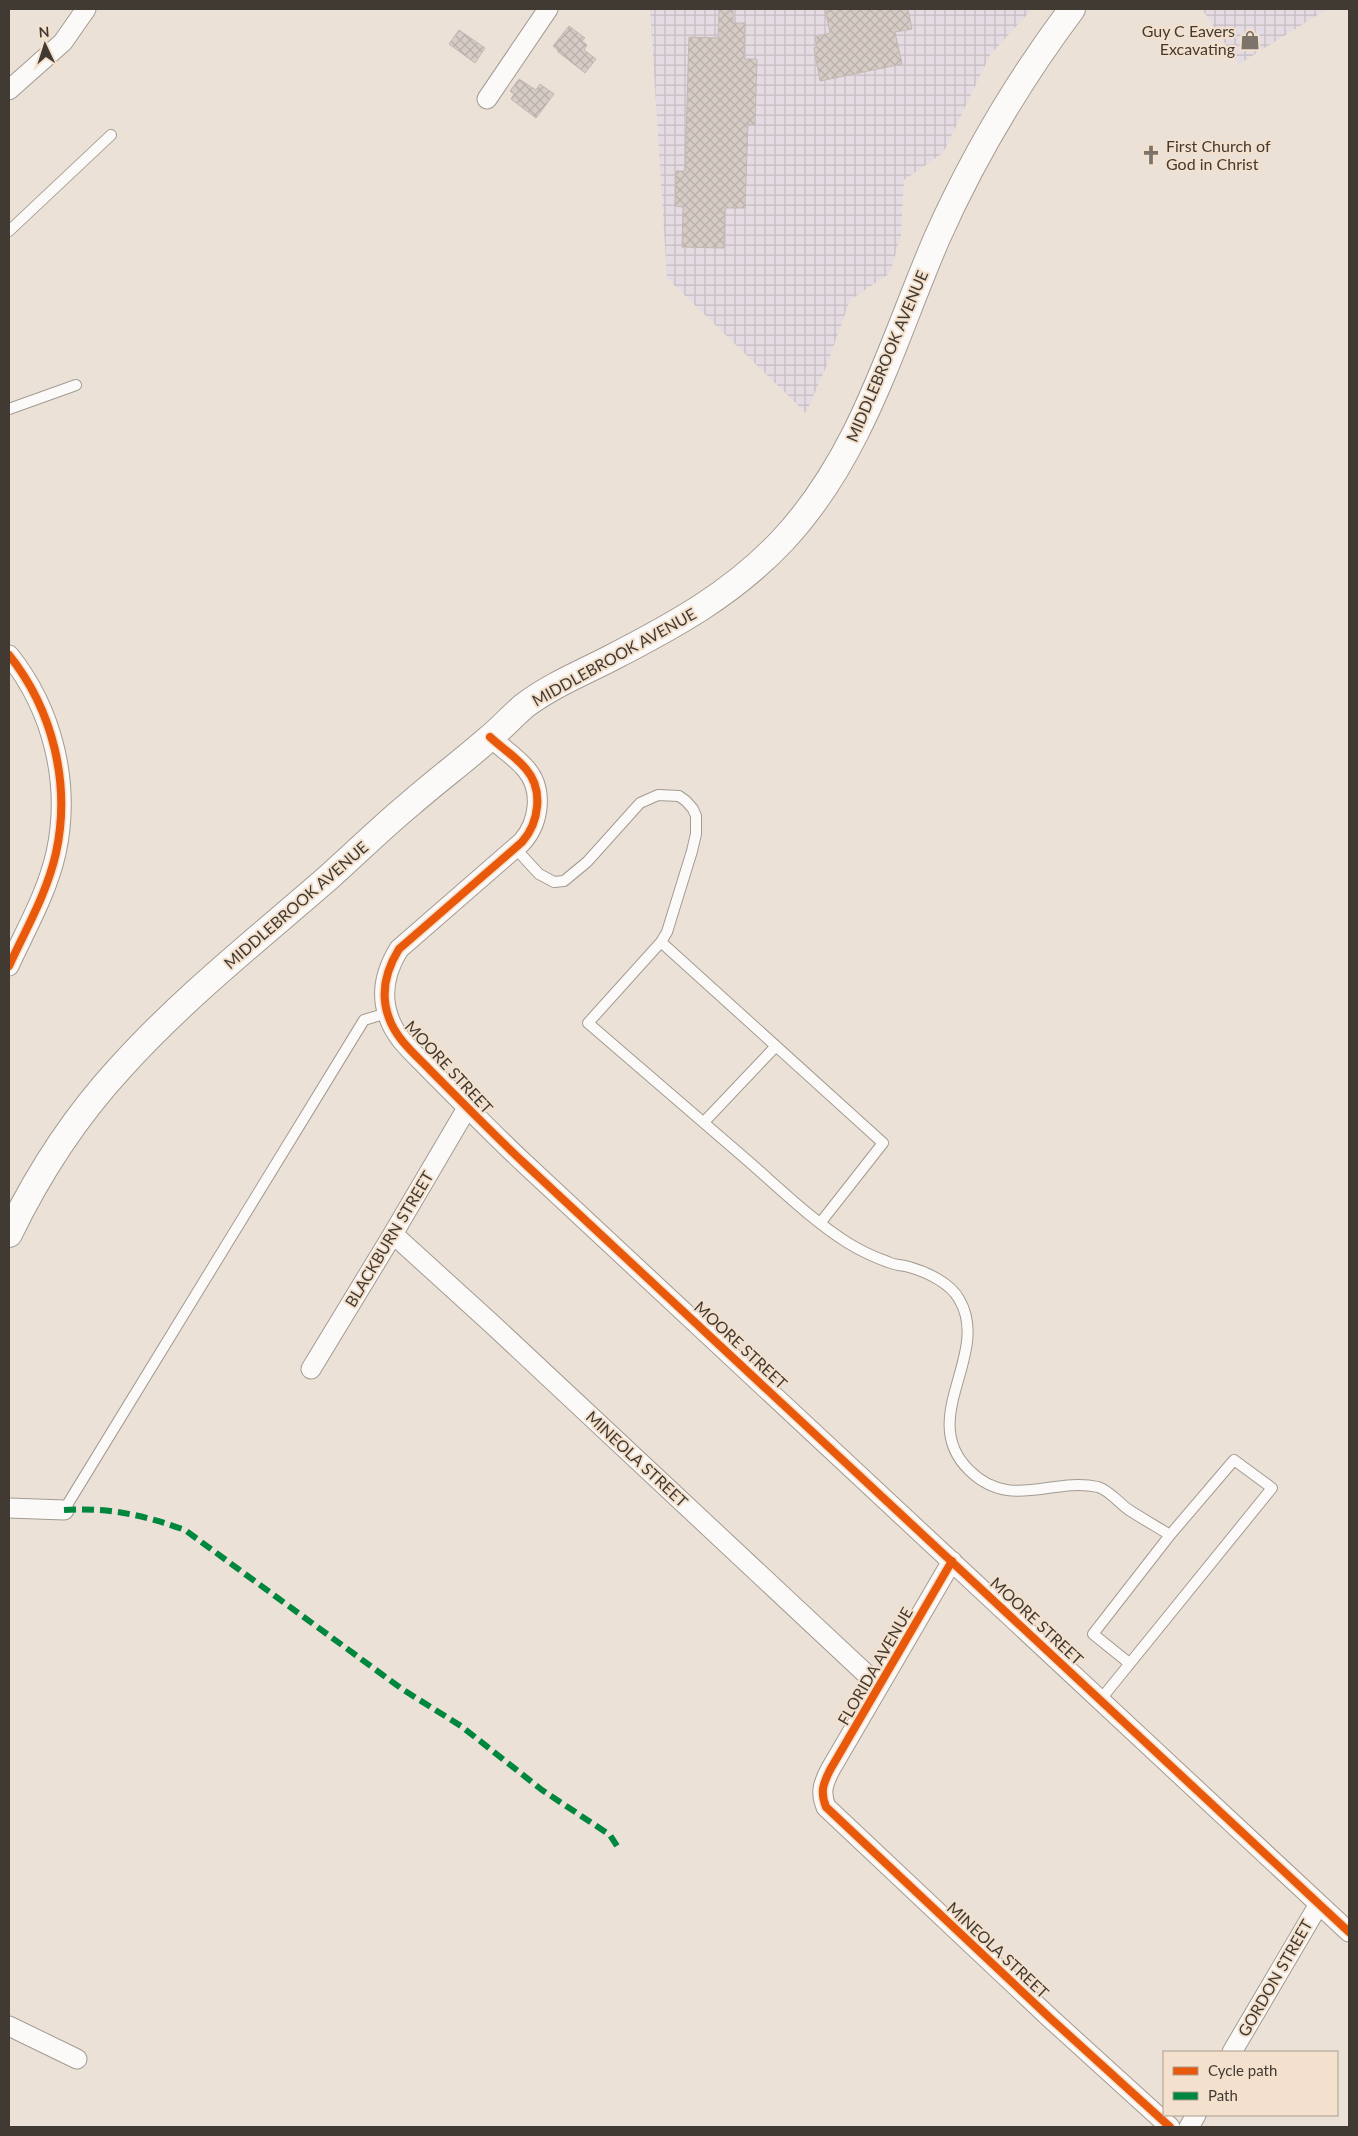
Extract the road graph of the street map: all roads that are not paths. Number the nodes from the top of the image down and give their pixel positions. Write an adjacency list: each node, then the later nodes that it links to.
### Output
1 (86, 9): 4 (street)
2 (548, 9): 5 (street)
3 (1072, 9): 11 (main road, MIDDLEBROOK AVENUE)
4 (9, 90)
5 (487, 98)
6 (111, 135): 7 (lane)
7 (9, 231)
8 (76, 385): 9 (lane)
9 (9, 409)
10 (9, 655): 14 (street)
11 (490, 738): 12 (street, MOORE STREET); 20 (main road, MIDDLEBROOK AVENUE)
12 (515, 848): 13 (lane); 15 (street, MOORE STREET)
13 (661, 942): 16 (lane); 18 (lane)
14 (9, 966)
15 (387, 1013): 17 (street, MOORE STREET); 24 (lane)
16 (776, 1046): 18 (lane); 19 (lane)
17 (466, 1108): 21 (street, BLACKBURN STREET); 26 (street, MOORE STREET)
18 (704, 1122): 19 (lane)
19 (821, 1222): 25 (lane)
20 (9, 1234)
21 (393, 1234): 22 (street, BLACKBURN STREET); 28 (street, MINEOLA STREET)
22 (311, 1369)
23 (9, 1508): 24 (street)
24 (64, 1510)
25 (1170, 1535): 27 (lane); 27 (lane)
26 (952, 1561): 28 (street, FLORIDA AVENUE); 29 (street, MOORE STREET)
27 (1129, 1663): 29 (lane)
28 (878, 1686): 30 (street, FLORIDA AVENUE)
29 (1100, 1699): 31 (street, MOORE STREET)
30 (823, 1784): 37 (street, MINEOLA STREET)
31 (1319, 1904): 32 (street, MOORE STREET); 34 (street, GORDON STREET)
32 (1349, 1932)
33 (9, 2026): 35 (street)
34 (1233, 2051)
35 (77, 2059)
36 (1195, 2116): 38 (street)
37 (1170, 2127)
38 (1189, 2127)

